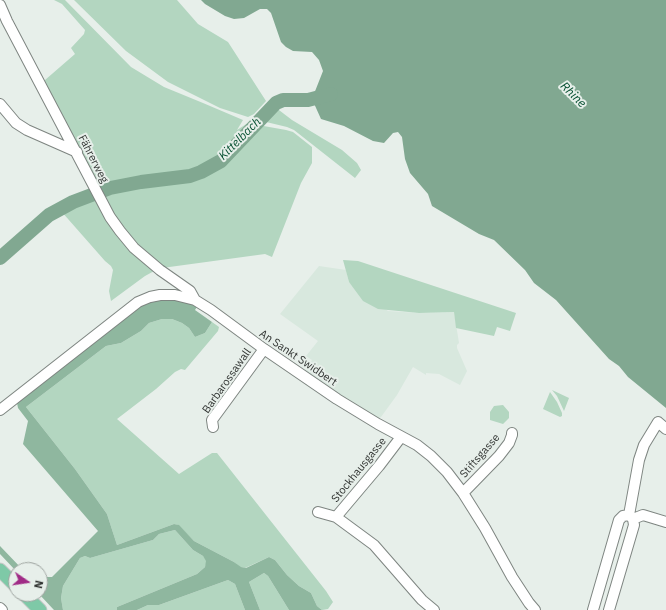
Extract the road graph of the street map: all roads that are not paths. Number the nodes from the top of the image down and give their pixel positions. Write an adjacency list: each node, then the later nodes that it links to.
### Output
1 (0, 4): 3 (street, Fährerweg)
2 (0, 104): 3 (street)
3 (77, 152): 4 (street, Fährerweg)
4 (195, 300): 5 (street, An Sankt Swidbert); 6 (street, An Sankt Swidbert)
5 (264, 350): 8 (street, Barbarossawall); 10 (street, An Sankt Swidbert)
6 (0, 410)
7 (662, 425): 14 (street)
8 (213, 427)
9 (512, 433): 11 (street, Stiftsgasse)
10 (401, 437): 11 (street, An Sankt Swidbert); 13 (street, Stockhausgasse)
11 (463, 493): 23 (street, An Sankt Swidbert)
12 (318, 512): 13 (street)
13 (336, 517): 22 (street)
14 (631, 517): 15 (street); 24 (street); 25 (street)
15 (666, 522)
16 (0, 570): 17 (main road)
17 (8, 578)
18 (32, 602): 21 (main road)
19 (0, 608): 20 (street)
20 (2, 610)
21 (40, 610)
22 (434, 610)
23 (535, 610)
24 (593, 610)
25 (609, 610)

